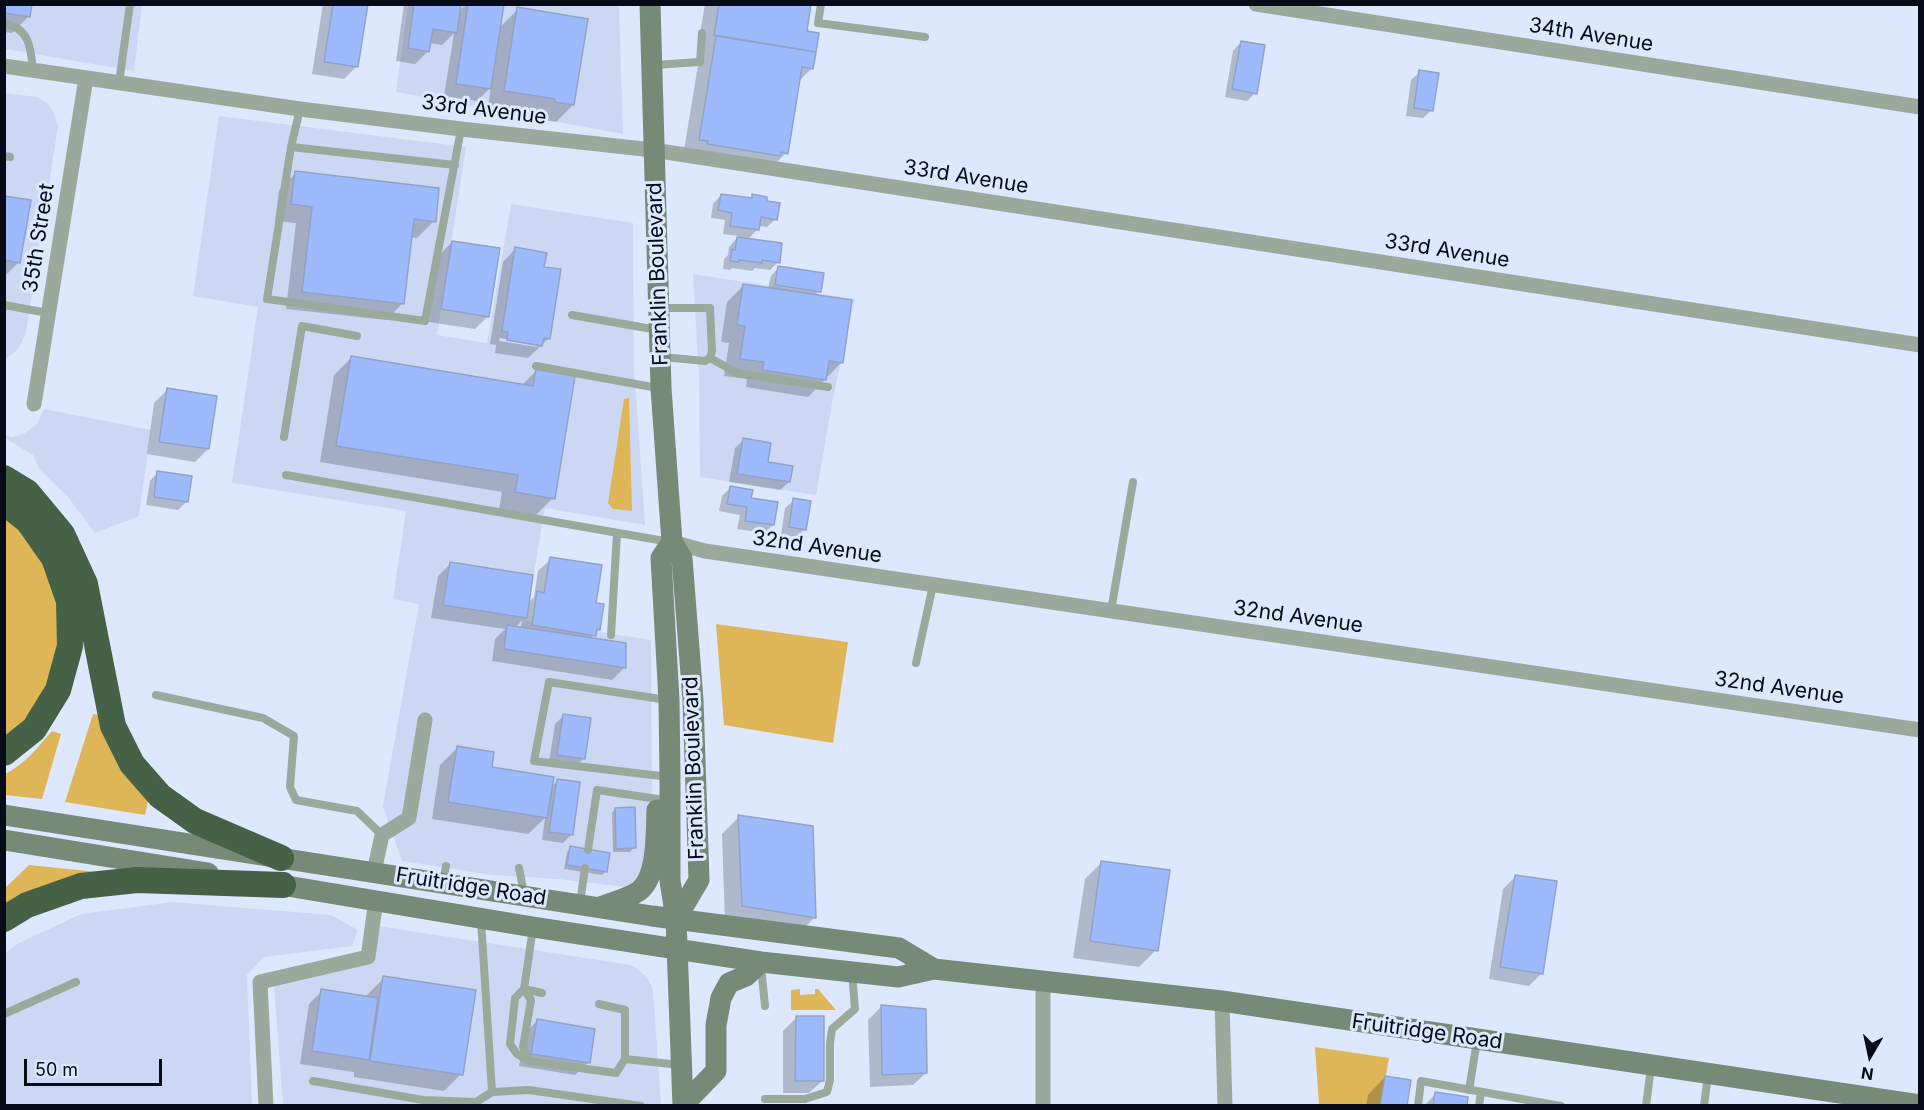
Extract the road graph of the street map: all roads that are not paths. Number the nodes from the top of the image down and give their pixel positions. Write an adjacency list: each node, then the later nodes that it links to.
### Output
1 (130, 4): 12 (lane)
2 (650, 4): 8 (main road, Franklin Boulevard)
3 (821, 4): 7 (lane)
4 (1256, 4): 13 (street, 34th Avenue)
5 (4, 24): 10 (lane)
6 (702, 33): 8 (lane)
7 (925, 37)
8 (651, 65): 17 (main road, Franklin Boulevard)
9 (4, 66): 10 (street, 33rd Avenue)
10 (33, 70): 11 (street, 33rd Avenue)
11 (86, 78): 12 (street, 33rd Avenue); 21 (street, 35th Street)
12 (118, 83): 14 (street, 33rd Avenue)
13 (1920, 107)
14 (300, 109): 15 (street, 33rd Avenue); 16 (lane)
15 (461, 129): 17 (street, 33rd Avenue); 18 (lane)
16 (291, 147): 18 (lane); 18 (lane)
17 (653, 150): 20 (main road, Franklin Boulevard); 25 (street, 33rd Avenue)
18 (454, 165)
19 (4, 305): 21 (lane)
20 (658, 308): 23 (main road, Franklin Boulevard); 27 (lane)
21 (48, 313): 31 (street, 35th Street)
22 (572, 315): 23 (lane)
23 (659, 330): 26 (main road, Franklin Boulevard)
24 (357, 336): 32 (lane)
25 (1920, 345)
26 (661, 357): 27 (lane); 30 (main road, Franklin Boulevard)
27 (710, 358): 29 (lane)
28 (536, 366): 30 (lane)
29 (828, 387)
30 (661, 388): 38 (main road, Franklin Boulevard)
31 (34, 404)
32 (284, 436)
33 (286, 475): 37 (lane)
34 (4, 478): 54 (highway)
35 (1132, 482): 40 (lane)
36 (4, 502): 47 (highway)
37 (617, 532): 38 (lane); 41 (lane)
38 (672, 542): 39 (street, 32nd Avenue); 44 (main road, Franklin Boulevard); 64 (main road, Franklin Boulevard)
39 (933, 585): 40 (street, 32nd Avenue); 42 (lane)
40 (1111, 611): 46 (street, 32nd Avenue)
41 (611, 635)
42 (916, 663)
43 (156, 695): 51 (lane)
44 (669, 700): 48 (main road, Franklin Boulevard); 48 (lane)
45 (425, 720): 51 (street)
46 (1920, 730)
47 (4, 753)
48 (670, 777): 49 (main road); 64 (main road, Franklin Boulevard)
49 (658, 799): 53 (lane); 61 (main road)
50 (4, 815): 54 (main road, Fruitridge Road)
51 (382, 835): 57 (street)
52 (4, 840): 58 (main road, Fruitridge Road)
53 (588, 850)
54 (280, 858): 57 (main road, Fruitridge Road)
55 (519, 868): 59 (lane)
56 (585, 868): 61 (lane)
57 (374, 872): 59 (main road, Fruitridge Road)
58 (283, 885): 60 (main road, Fruitridge Road); 63 (highway)
59 (524, 895): 61 (main road, Fruitridge Road)
60 (376, 900): 62 (main road, Fruitridge Road); 92 (street)
61 (590, 906): 64 (main road, Fruitridge Road)
62 (481, 918): 65 (main road, Fruitridge Road); 86 (lane)
63 (4, 919)
64 (676, 919): 66 (main road, Franklin Boulevard); 68 (main road, Fruitridge Road)
65 (533, 927): 66 (main road, Fruitridge Road); 72 (lane)
66 (677, 948): 67 (main road, Fruitridge Road); 81 (main road, Franklin Boulevard)
67 (761, 962): 69 (main road, Fruitridge Road); 76 (lane); 90 (main road)
68 (933, 969): 69 (main road, Fruitridge Road); 70 (main road, Fruitridge Road)
69 (852, 972): 88 (lane)
70 (1043, 981): 74 (main road, Fruitridge Road); 94 (street)
71 (76, 982): 77 (lane)
72 (524, 989): 73 (lane); 80 (lane); 80 (lane)
73 (542, 993)
74 (1222, 1001): 78 (main road, Fruitridge Road); 95 (street)
75 (599, 1004): 79 (lane)
76 (765, 1006)
77 (4, 1014)
78 (1477, 1039): 82 (main road, Fruitridge Road); 85 (lane)
79 (625, 1059): 80 (lane); 81 (lane)
80 (529, 1060)
81 (682, 1065): 90 (main road, Franklin Boulevard)
82 (1651, 1065): 83 (main road, Fruitridge Road); 99 (lane)
83 (1709, 1074): 91 (main road, Fruitridge Road); 100 (lane)
84 (313, 1081): 86 (lane)
85 (1469, 1090): 87 (lane); 96 (lane)
86 (492, 1092): 93 (lane)
87 (1481, 1092): 89 (lane); 97 (lane)
88 (765, 1099)
89 (1544, 1104): 98 (lane)
90 (683, 1105)
91 (1920, 1105)
92 (266, 1106)
93 (641, 1106)
94 (1043, 1106)
95 (1225, 1106)
96 (1418, 1106)
97 (1479, 1106)
98 (1562, 1106)
99 (1646, 1106)
100 (1704, 1106)

